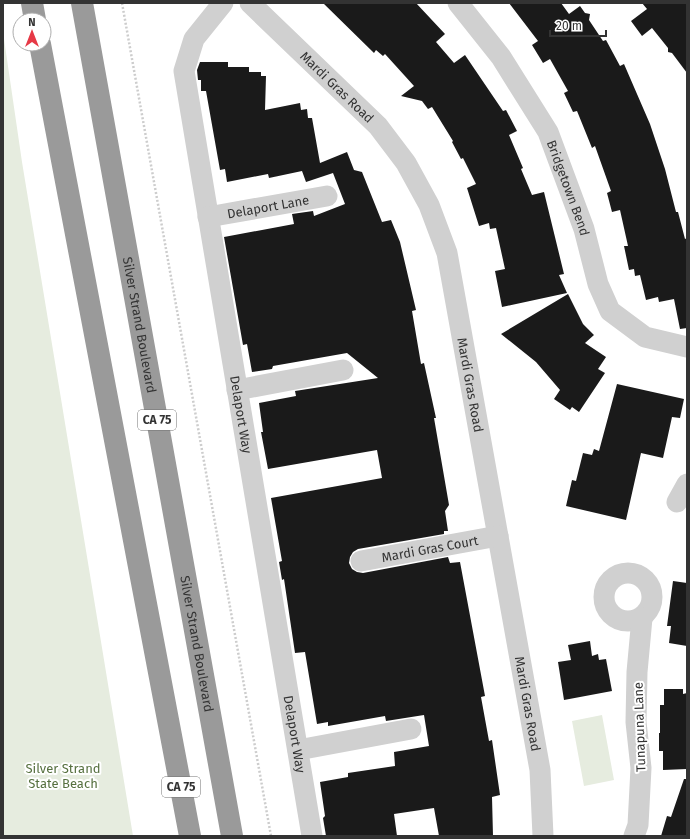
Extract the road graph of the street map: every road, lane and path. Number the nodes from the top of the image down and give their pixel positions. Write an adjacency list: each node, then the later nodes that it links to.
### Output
1 (82, 3): 18 (highway, Silver Strand Boulevard / CA 75)
2 (122, 3): 19 (path)
3 (223, 3): 8 (street, Delaport Way)
4 (250, 3): 12 (street, Mardi Gras Road)
5 (458, 3): 9 (street, Bridgetown Bend)
6 (42, 52): 17 (highway, CA 75)
7 (327, 196): 8 (street, Delaport Lane)
8 (208, 217): 11 (street, Delaport Way)
9 (687, 347)
10 (342, 370): 11 (street)
11 (237, 390): 16 (street, Delaport Way)
12 (498, 536): 13 (street, Mardi Gras Court); 21 (street, Mardi Gras Road)
13 (361, 561)
14 (642, 618): 22 (street, Tunapuna Lane)
15 (411, 729): 16 (street)
16 (298, 750): 20 (street, Delaport Way)
17 (190, 836)
18 (232, 836)
19 (271, 836)
20 (312, 836)
21 (543, 836)
22 (634, 836)

